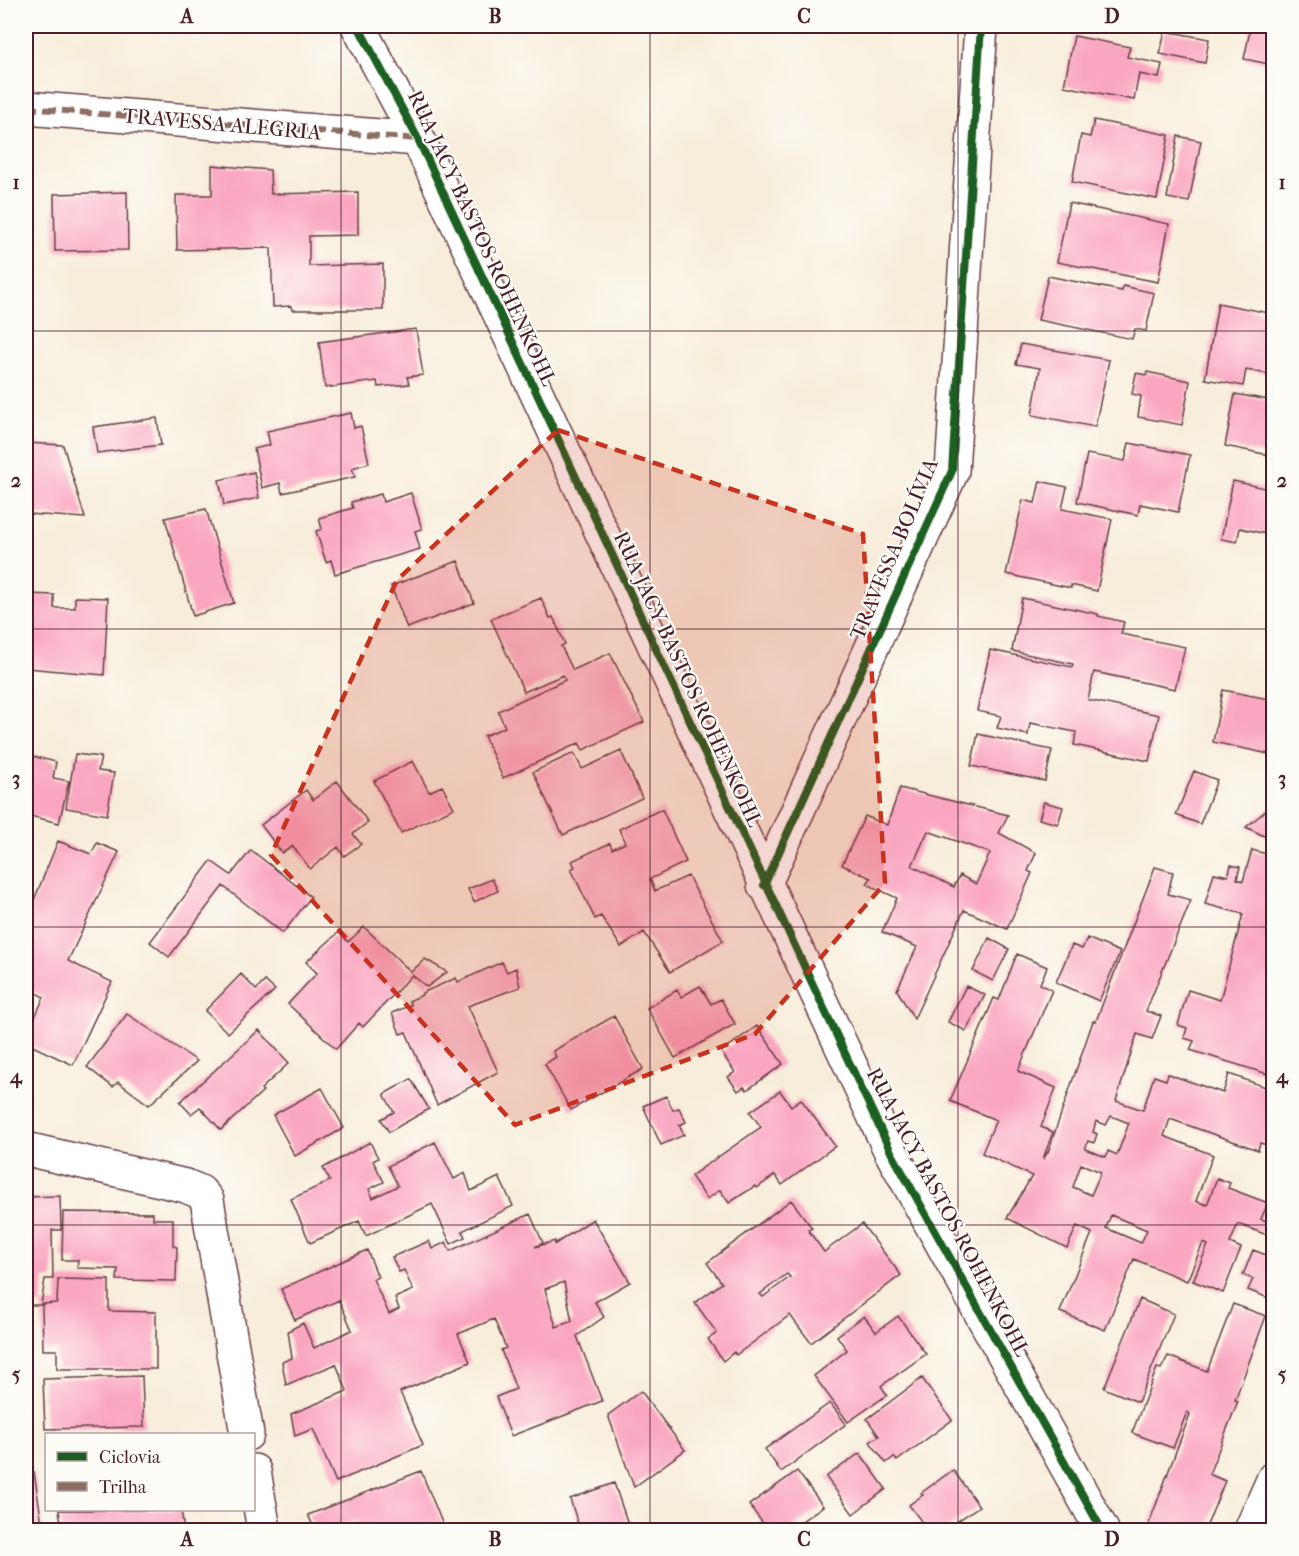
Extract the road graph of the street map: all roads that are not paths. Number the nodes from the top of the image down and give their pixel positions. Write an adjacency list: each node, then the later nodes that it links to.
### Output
1 (358, 26): 4 (street, RUA JACY BASTOS ROHENKOHL)
2 (981, 26): 5 (street, TRAVESSA BOLÍVIA)
3 (26, 108): 4 (street, TRAVESSA ALEGRIA)
4 (418, 139): 5 (street, RUA JACY BASTOS ROHENKOHL)
5 (765, 885): 11 (street, RUA JACY BASTOS ROHENKOHL)
6 (26, 1149): 7 (street)
7 (247, 1433)
8 (255, 1477): 10 (street)
9 (1274, 1478): 12 (street)
10 (264, 1530)
11 (1102, 1530)
12 (1251, 1530)

